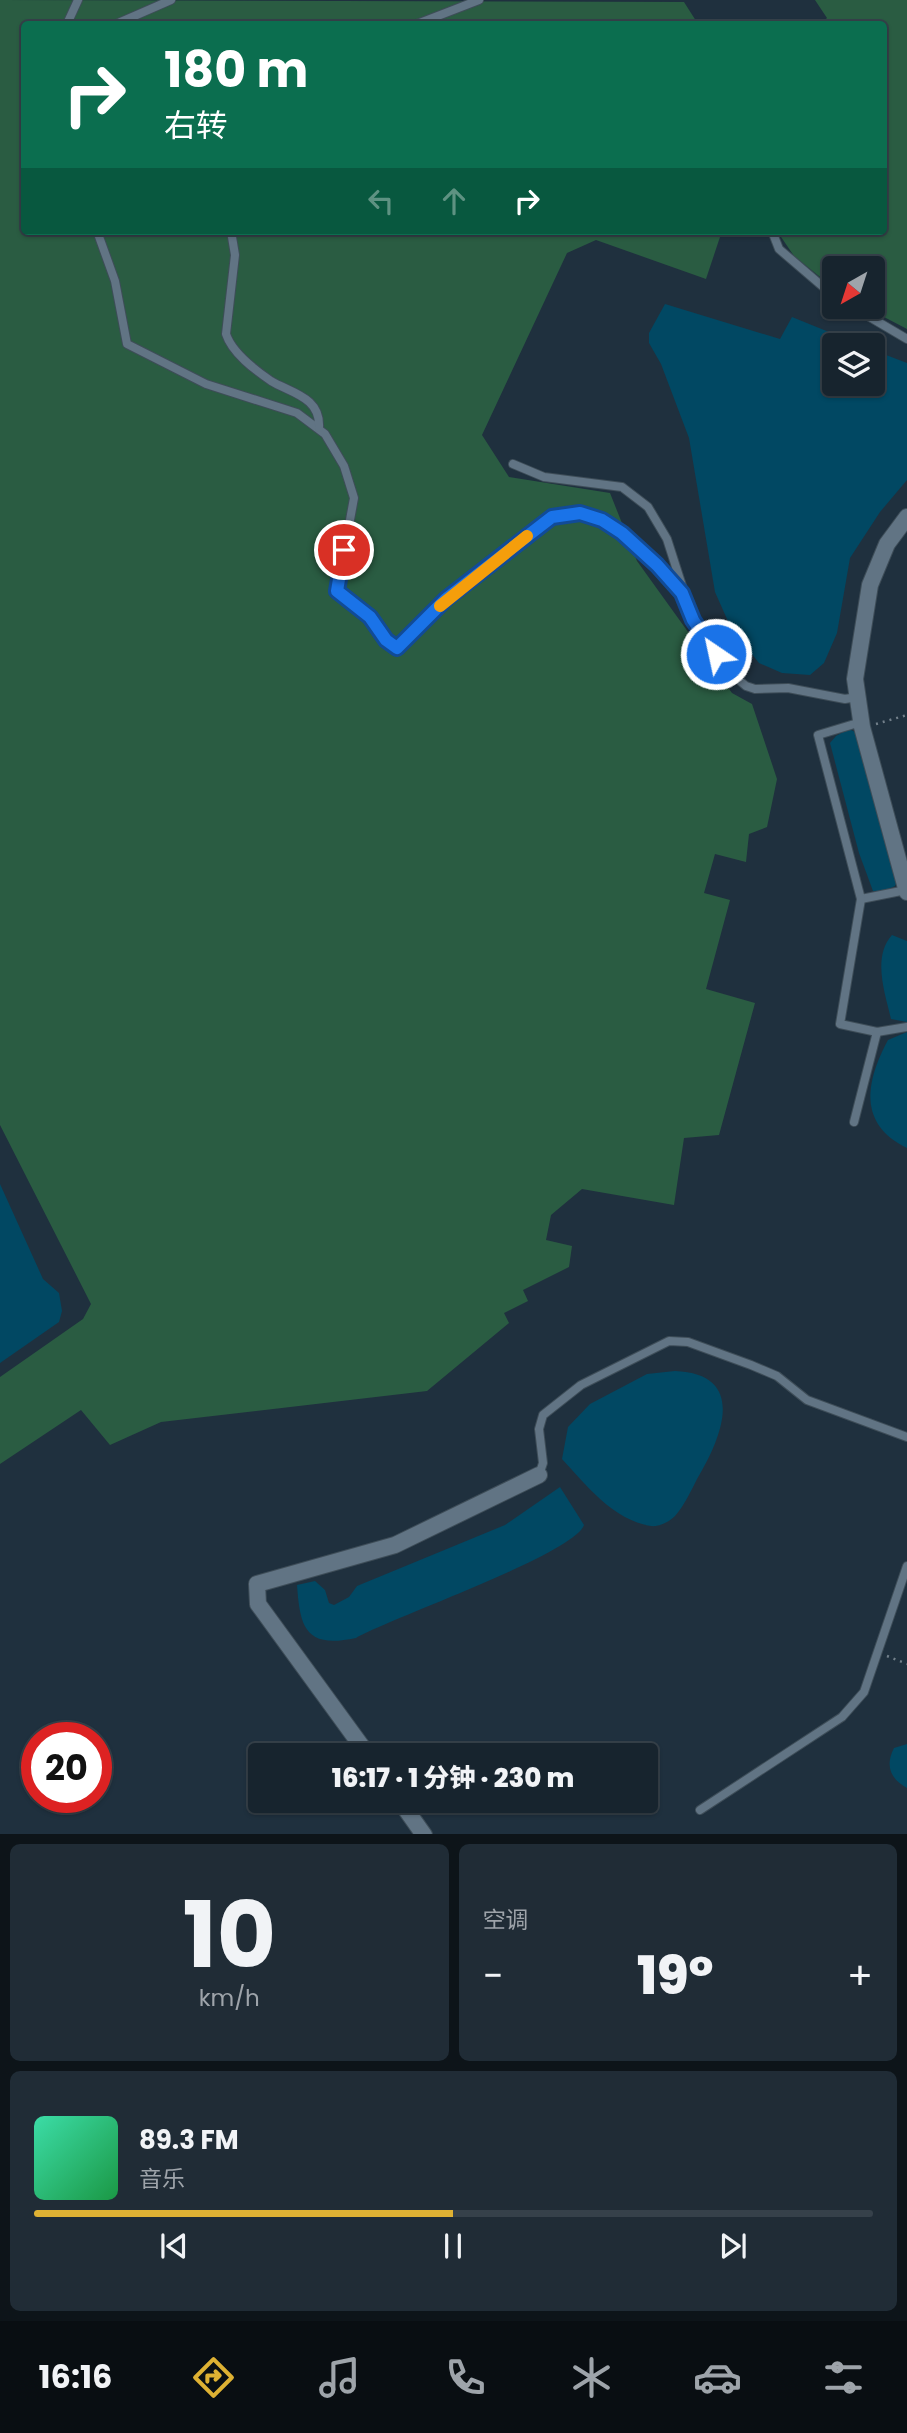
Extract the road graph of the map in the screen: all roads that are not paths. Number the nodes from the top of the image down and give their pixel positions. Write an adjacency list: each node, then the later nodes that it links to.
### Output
1 (78, 0): 4 (lane)
2 (171, 0): 5 (lane)
3 (479, 0): 6 (lane)
4 (68, 21)
5 (123, 21)
6 (425, 21)
7 (98, 235): 13 (lane)
8 (232, 235): 13 (lane)
9 (774, 235): 10 (lane)
10 (822, 286)
11 (873, 319): 12 (lane)
12 (907, 339)
13 (318, 428): 16 (lane)
14 (513, 464): 16 (lane)
15 (907, 517): 17 (street)
16 (682, 593): 17 (lane)
17 (857, 697): 18 (street)
18 (862, 725): 19 (street); 20 (lane)
19 (907, 891): 20 (lane)
20 (861, 899): 22 (lane)
21 (907, 1027): 22 (lane)
22 (877, 1032): 23 (lane)
23 (855, 1122)
24 (907, 1437): 25 (lane)
25 (539, 1475): 27 (street)
26 (907, 1566): 28 (lane)
27 (359, 1743)
28 (700, 1810)
29 (408, 1813): 30 (street)
30 (423, 1834)

